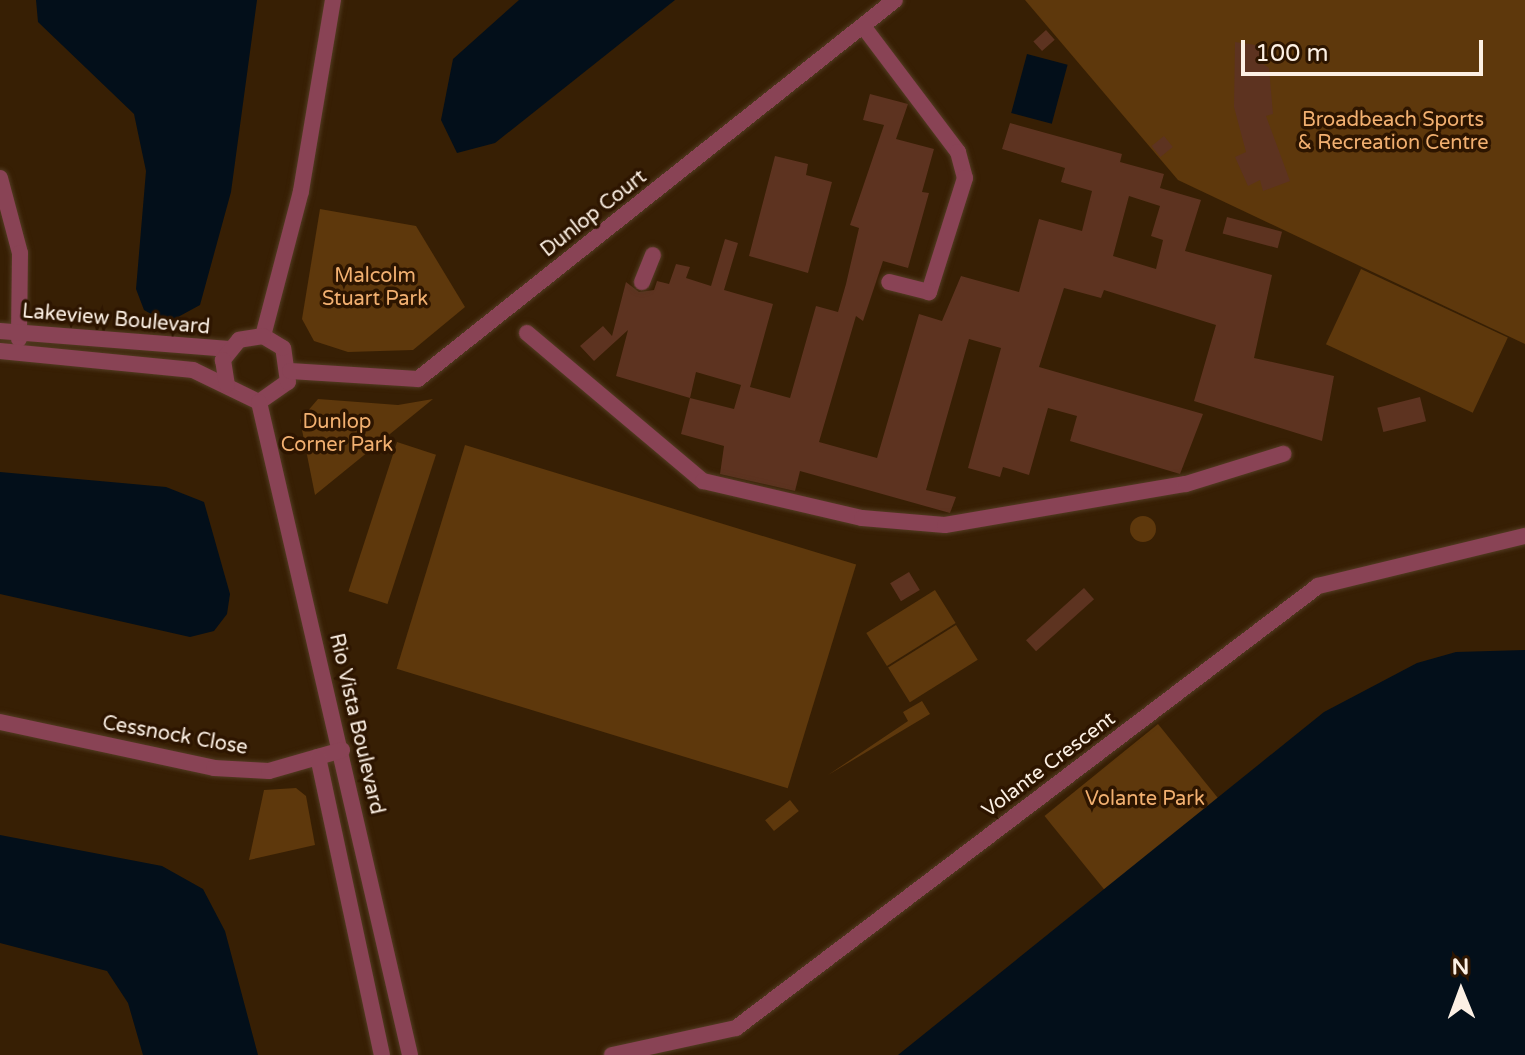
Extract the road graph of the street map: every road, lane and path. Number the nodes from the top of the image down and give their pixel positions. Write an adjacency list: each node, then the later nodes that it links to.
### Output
1 (333, 0): 11 (street)
2 (895, 0): 3 (street, Dunlop Court)
3 (863, 26): 7 (street); 15 (street, Dunlop Court)
4 (0, 178): 8 (street)
5 (653, 255): 6 (street)
6 (642, 282)
7 (889, 282)
8 (19, 330): 9 (street, Lakeview Boulevard); 12 (street, Lakeview Boulevard); 14 (street)
9 (0, 331)
10 (527, 333): 18 (street)
11 (263, 336): 12 (street); 15 (street)
12 (229, 349): 16 (street)
13 (0, 351): 14 (street)
14 (19, 353): 16 (street)
15 (290, 371): 17 (street)
16 (227, 385): 17 (street)
17 (259, 402): 21 (street, Rio Vista Boulevard)
18 (1283, 454)
19 (1525, 536): 25 (street, Volante Crescent)
20 (0, 722): 22 (street, Cessnock Close)
21 (342, 750): 22 (street, Cessnock Close); 24 (street, Rio Vista Boulevard)
22 (318, 757): 23 (street)
23 (382, 1055)
24 (410, 1055)
25 (612, 1055)

